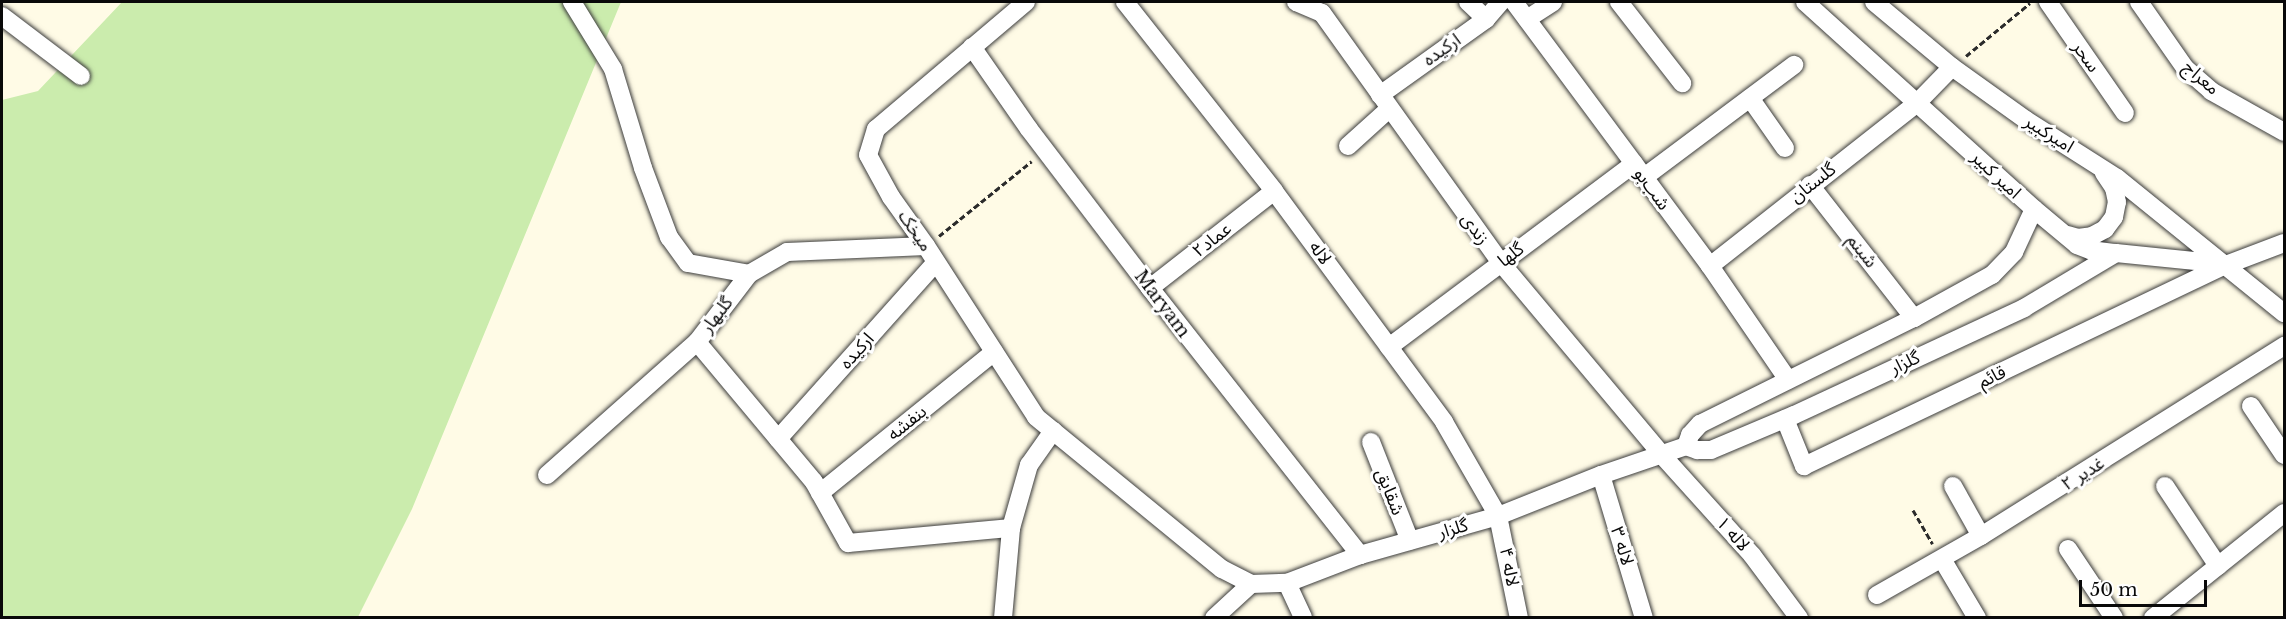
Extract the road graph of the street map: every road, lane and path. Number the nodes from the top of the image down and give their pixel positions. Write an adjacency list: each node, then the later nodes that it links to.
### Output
1 (572, 2): 44 (street)
2 (1026, 2): 18 (street, میخک)
3 (1125, 2): 34 (street, لاله)
4 (1296, 2): 24 (street, زندی)
5 (1468, 2): 16 (street)
6 (1501, 2): 16 (street, ارکیده)
7 (1514, 2): 17 (street, شب‌بو)
8 (1553, 2): 17 (street)
9 (1619, 2): 22 (street)
10 (1805, 2): 25 (street, امیر کبیر)
11 (1874, 2): 20 (street, امیرکبیر)
12 (2032, 2): 20 (path)
13 (2048, 2): 26 (street, سحر)
14 (2139, 2): 27 (street, معراج)
15 (2, 16): 21 (street)
16 (1486, 19): 24 (street, ارکیده)
17 (1527, 19): 32 (street, شب‌بو)
18 (972, 47): 30 (street, Maryam); 38 (street, میخک)
19 (1794, 65): 23 (street, گلها)
20 (1952, 67): 25 (street, گلستان); 31 (street, امیرکبیر)
21 (81, 76)
22 (1682, 83)
23 (1750, 98): 29 (street); 32 (street, گلها)
24 (1384, 102): 28 (street, ارکیده); 41 (street, زندی)
25 (1917, 103): 33 (street, گلستان); 35 (street, امیر کبیر)
26 (2125, 113)
27 (2284, 132)
28 (1348, 146)
29 (1785, 147)
30 (1045, 151): 38 (path); 45 (street, Maryam)
31 (2096, 164): 36 (street); 42 (street, امیرکبیر)
32 (1638, 171): 41 (street, گلها); 43 (street, شب‌بو)
33 (1810, 185): 43 (street, گلستان); 47 (street, شبنم)
34 (1274, 191): 45 (street, عماد۲); 50 (street, لاله)
35 (2034, 209): 36 (street, امیر کبیر); 47 (street, گلزار)
36 (2064, 234): 39 (street, امیر کبیر)
37 (2284, 243): 42 (street)
38 (926, 246): 40 (street, میخک); 44 (street, گلبهار)
39 (2116, 253): 42 (street, امیر کبیر); 54 (street, گلزار)
40 (936, 262): 51 (street, میخک); 56 (street, ارکیده)
41 (1501, 263): 50 (street, گلها); 59 (street, زندی)
42 (2226, 264): 46 (street, امیرکبیر); 54 (street, قائم)
43 (1710, 266): 52 (street, شب‌بو)
44 (749, 274): 48 (street, گلبهار)
45 (1150, 288): 73 (street, Maryam)
46 (2284, 313)
47 (1914, 318): 52 (street, گلزار)
48 (697, 342): 56 (street); 61 (street, گلبهار)
49 (2284, 346): 70 (street, غدیر ۲)
50 (1389, 347): 68 (street, لاله)
51 (994, 352): 55 (street, میخک); 65 (street, بنفشه)
52 (1788, 380): 58 (street, گلزار)
53 (2251, 406): 60 (street)
54 (1785, 419): 58 (street, گلزار)
55 (1053, 431): 69 (street); 77 (street, میخک)
56 (778, 439): 65 (street)
57 (1371, 442): 71 (street, شقایق)
58 (1686, 446): 59 (street, گلزار)
59 (1661, 454): 62 (street, گلزار); 84 (street, لاله ۱)
60 (2284, 455)
61 (547, 475)
62 (1601, 475): 68 (street, گلزار); 83 (street, لاله ۳)
63 (1953, 486): 70 (street)
64 (2165, 486): 75 (street)
65 (820, 493): 69 (street)
66 (1913, 510): 74 (path)
67 (2284, 513): 75 (street)
68 (1498, 516): 71 (street, گلزار); 82 (street, لاله ۴)
69 (1011, 528): 79 (street)
70 (1981, 536): 74 (street, غدیر ۲)
71 (1410, 541): 73 (street, گلزار)
72 (2068, 549): 86 (street)
73 (1360, 555): 76 (street, گلزار)
74 (1942, 559): 78 (street, غدیر ۲); 85 (street)
75 (2218, 566): 87 (street)
76 (1287, 583): 77 (street, میخک); 81 (street)
77 (1251, 584): 80 (street)
78 (1877, 595)
79 (1003, 618)
80 (1214, 618)
81 (1303, 618)
82 (1519, 618)
83 (1644, 618)
84 (1799, 618)
85 (1977, 618)
86 (2114, 618)
87 (2153, 618)

